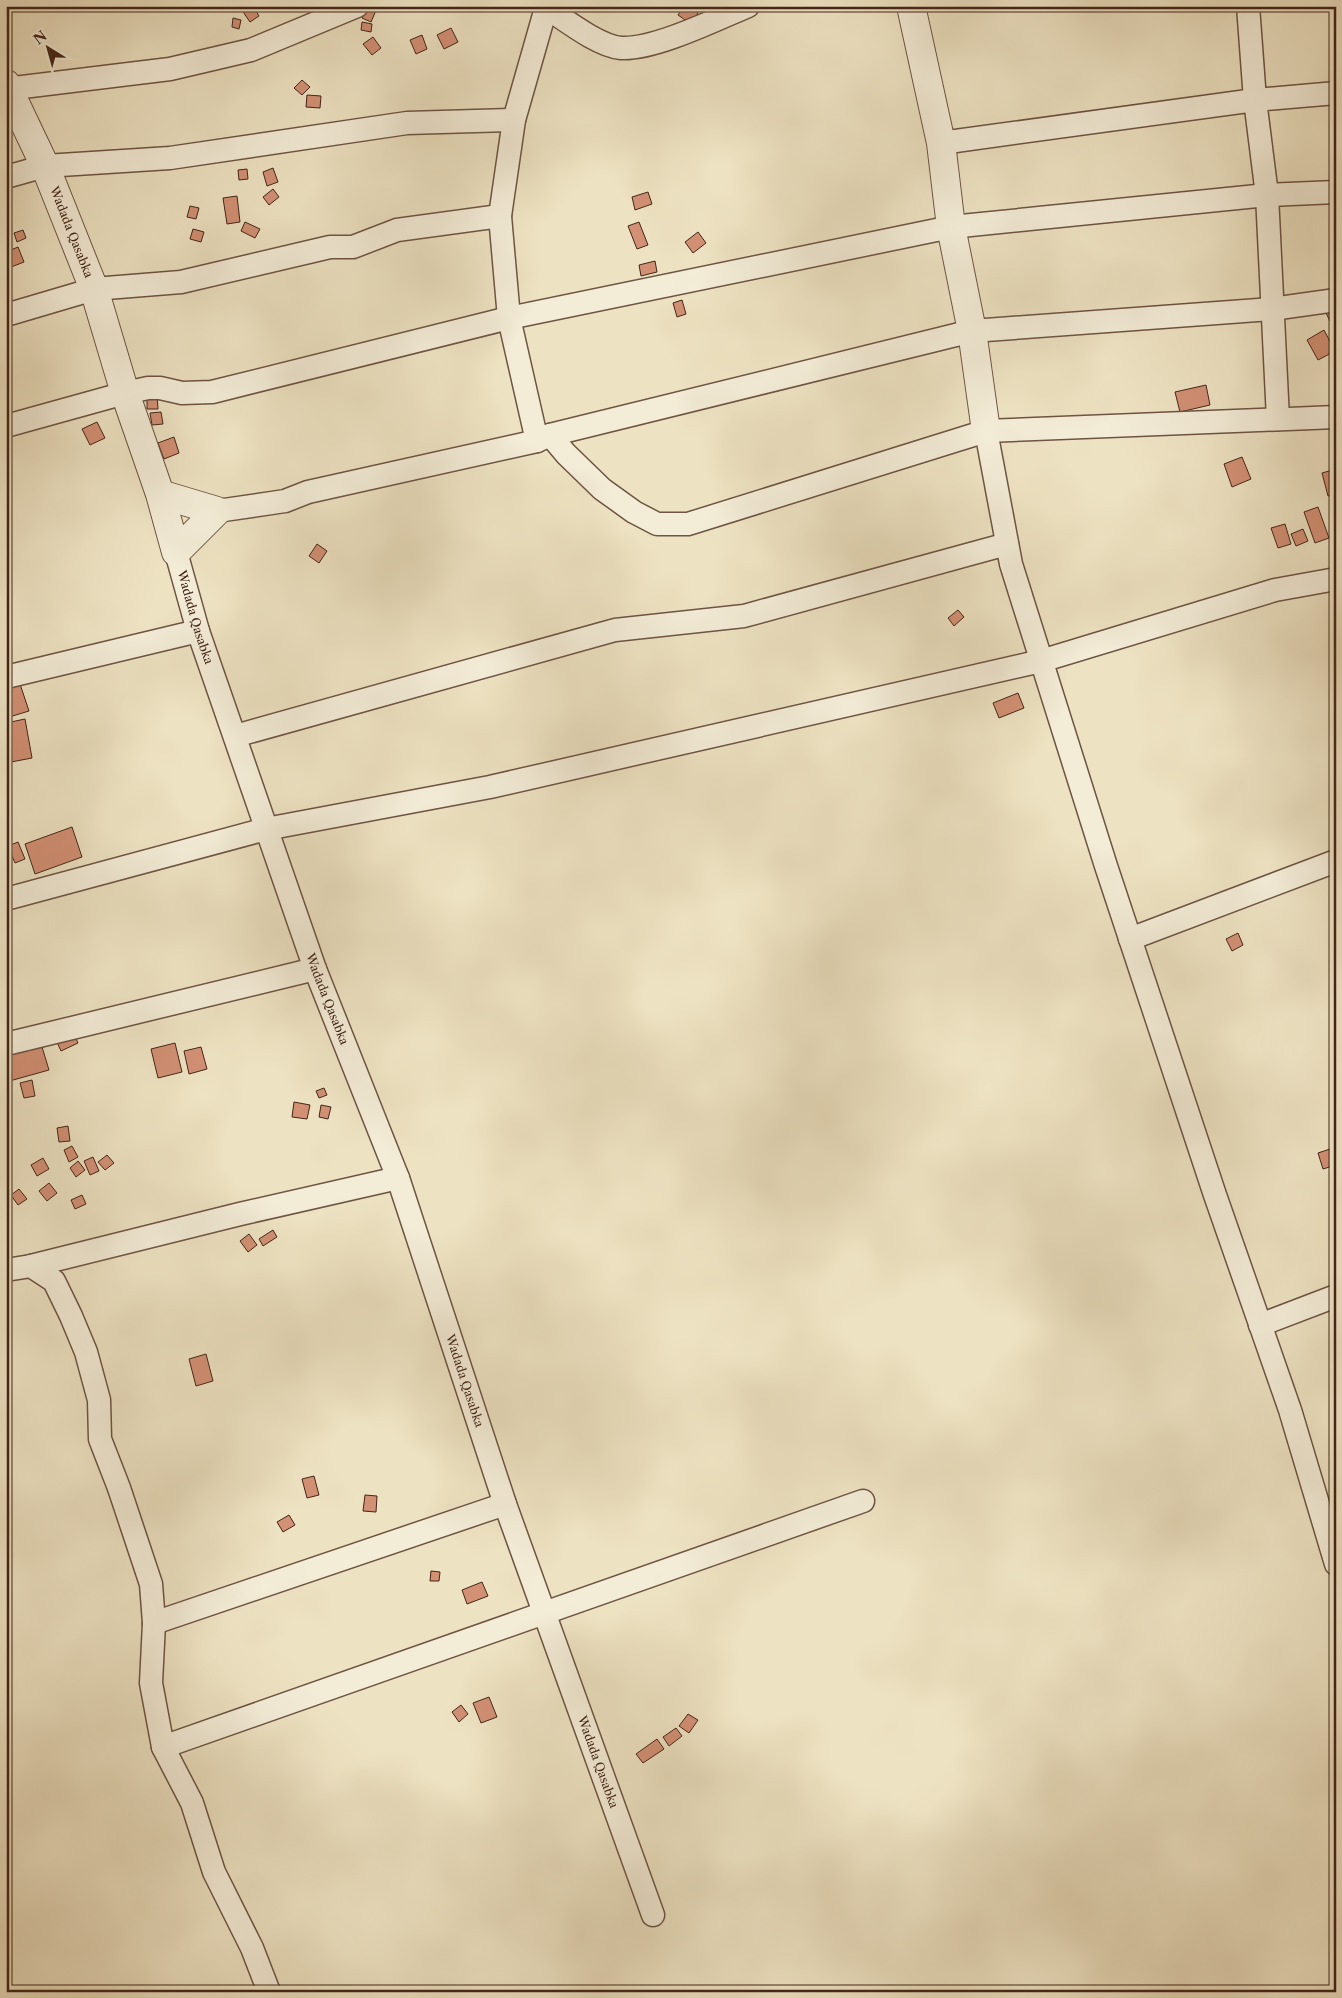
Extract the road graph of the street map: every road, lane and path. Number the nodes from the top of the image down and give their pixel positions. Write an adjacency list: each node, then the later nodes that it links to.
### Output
1 (357, 6): 6 (street)
2 (748, 6): 5 (street)
3 (911, 6): 10 (street)
4 (1248, 6): 8 (street)
5 (545, 7): 9 (street)
6 (7, 87): 11 (street, Wadada Qasabka)
7 (1336, 93): 8 (street)
8 (1255, 100): 10 (street); 14 (street)
9 (514, 120): 11 (street); 15 (street)
10 (941, 143): 16 (street)
11 (45, 166): 12 (street); 17 (street, Wadada Qasabka)
12 (6, 178)
13 (1336, 192): 14 (street)
14 (1267, 196): 16 (street); 19 (street)
15 (500, 216): 17 (street); 21 (street)
16 (951, 227): 21 (street); 22 (street)
17 (94, 289): 20 (street); 23 (street, Wadada Qasabka)
18 (1336, 300): 19 (street)
19 (1272, 310): 22 (street); 25 (street)
20 (6, 315)
21 (509, 318): 23 (street); 28 (street)
22 (972, 330): 27 (street); 28 (street)
23 (124, 393): 26 (street); 29 (street, Wadada Qasabka)
24 (1336, 417): 25 (street)
25 (1278, 419): 27 (street)
26 (6, 426)
27 (986, 431): 28 (street); 31 (street)
28 (544, 438): 30 (street)
29 (160, 494): 30 (street); 32 (street, Wadada Qasabka)
30 (217, 511): 32 (street)
31 (1007, 544): 35 (street); 37 (street)
32 (176, 552): 34 (street, Wadada Qasabka)
33 (1336, 579): 35 (street)
34 (198, 631): 36 (street); 37 (street, Wadada Qasabka)
35 (1042, 661): 38 (street); 41 (street)
36 (6, 677)
37 (235, 736): 38 (street, Wadada Qasabka)
38 (266, 829): 40 (street); 42 (street, Wadada Qasabka)
39 (1336, 861): 41 (street)
40 (6, 899)
41 (1130, 939): 48 (street)
42 (315, 969): 43 (street); 44 (street, Wadada Qasabka)
43 (6, 1044)
44 (398, 1178): 45 (street); 50 (street, Wadada Qasabka)
45 (31, 1266): 46 (street); 54 (street)
46 (6, 1270)
47 (1336, 1296): 48 (street)
48 (1260, 1325): 51 (street)
49 (862, 1501): 53 (street)
50 (505, 1504): 53 (street, Wadada Qasabka); 54 (street)
51 (1330, 1525): 52 (street)
52 (1336, 1564)
53 (544, 1613): 55 (street); 56 (street, Wadada Qasabka)
54 (154, 1624): 55 (street)
55 (163, 1747): 57 (street)
56 (653, 1916)
57 (269, 1992)

